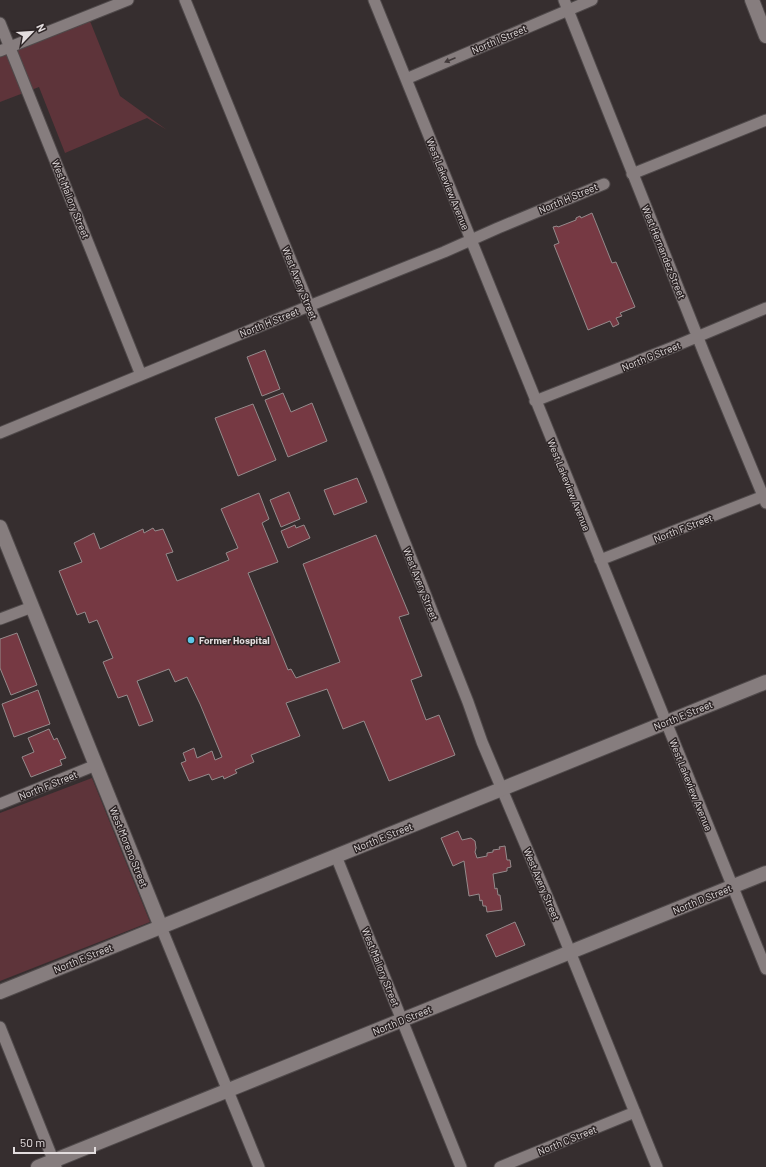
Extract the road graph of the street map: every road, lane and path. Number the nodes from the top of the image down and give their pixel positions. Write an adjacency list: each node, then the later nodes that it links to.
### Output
1 (128, 0): 9 (street)
2 (185, 0): 15 (street, West Avery Street)
3 (374, 0): 10 (street, West Lakeview Avenue)
4 (592, 0): 6 (street, North I Street)
5 (752, 0): 8 (street)
6 (566, 5): 10 (street, North I Street, one-way to 10); 12 (street, West Hernandez Street)
7 (0, 23): 9 (street, West Mallory Street)
8 (766, 36)
9 (5, 49): 18 (street, West Mallory Street)
10 (406, 79): 14 (street, West Lakeview Avenue)
11 (766, 120): 12 (street)
12 (632, 174): 17 (street, West Hernandez Street)
13 (604, 184): 14 (street, North H Street)
14 (470, 240): 15 (street, North H Street); 19 (street, West Lakeview Avenue)
15 (309, 306): 18 (street, North H Street); 29 (street, West Avery Street)
16 (766, 308): 17 (street, North G Street)
17 (698, 337): 19 (street, North G Street); 21 (street, West Hernandez Street)
18 (141, 375): 20 (street, North H Street)
19 (536, 401): 23 (street, West Lakeview Avenue)
20 (0, 433)
21 (765, 498): 23 (street, North F Street)
22 (0, 527): 24 (street, West Moreno Street)
23 (600, 560): 27 (street, West Lakeview Avenue)
24 (32, 607): 25 (street); 28 (street, West Moreno Street)
25 (0, 619)
26 (766, 682): 27 (street, North E Street)
27 (666, 722): 29 (street, North E Street); 33 (street, West Lakeview Avenue)
28 (96, 766): 30 (street, North F Street); 34 (street, West Moreno Street)
29 (502, 788): 31 (street, North E Street); 35 (street, West Avery Street)
30 (0, 804)
31 (336, 856): 34 (street, North E Street); 38 (street, West Mallory Street)
32 (766, 873): 33 (street, North D Street)
33 (733, 887): 35 (street, North D Street); 36 (street, West Lakeview Avenue)
34 (161, 927): 37 (street, North E Street); 40 (street, West Moreno Street)
35 (570, 952): 38 (street, North D Street); 41 (street, West Avery Street)
36 (766, 969)
37 (0, 992)
38 (402, 1020): 40 (street, North D Street); 45 (street, West Mallory Street)
39 (0, 1027): 42 (street)
40 (228, 1090): 42 (street, North D Street); 44 (street, West Moreno Street)
41 (635, 1112): 46 (street, North C Street); 47 (street, West Avery Street)
42 (55, 1164): 43 (street, North D Street)
43 (38, 1167)
44 (259, 1167)
45 (461, 1167)
46 (500, 1167)
47 (657, 1167)

